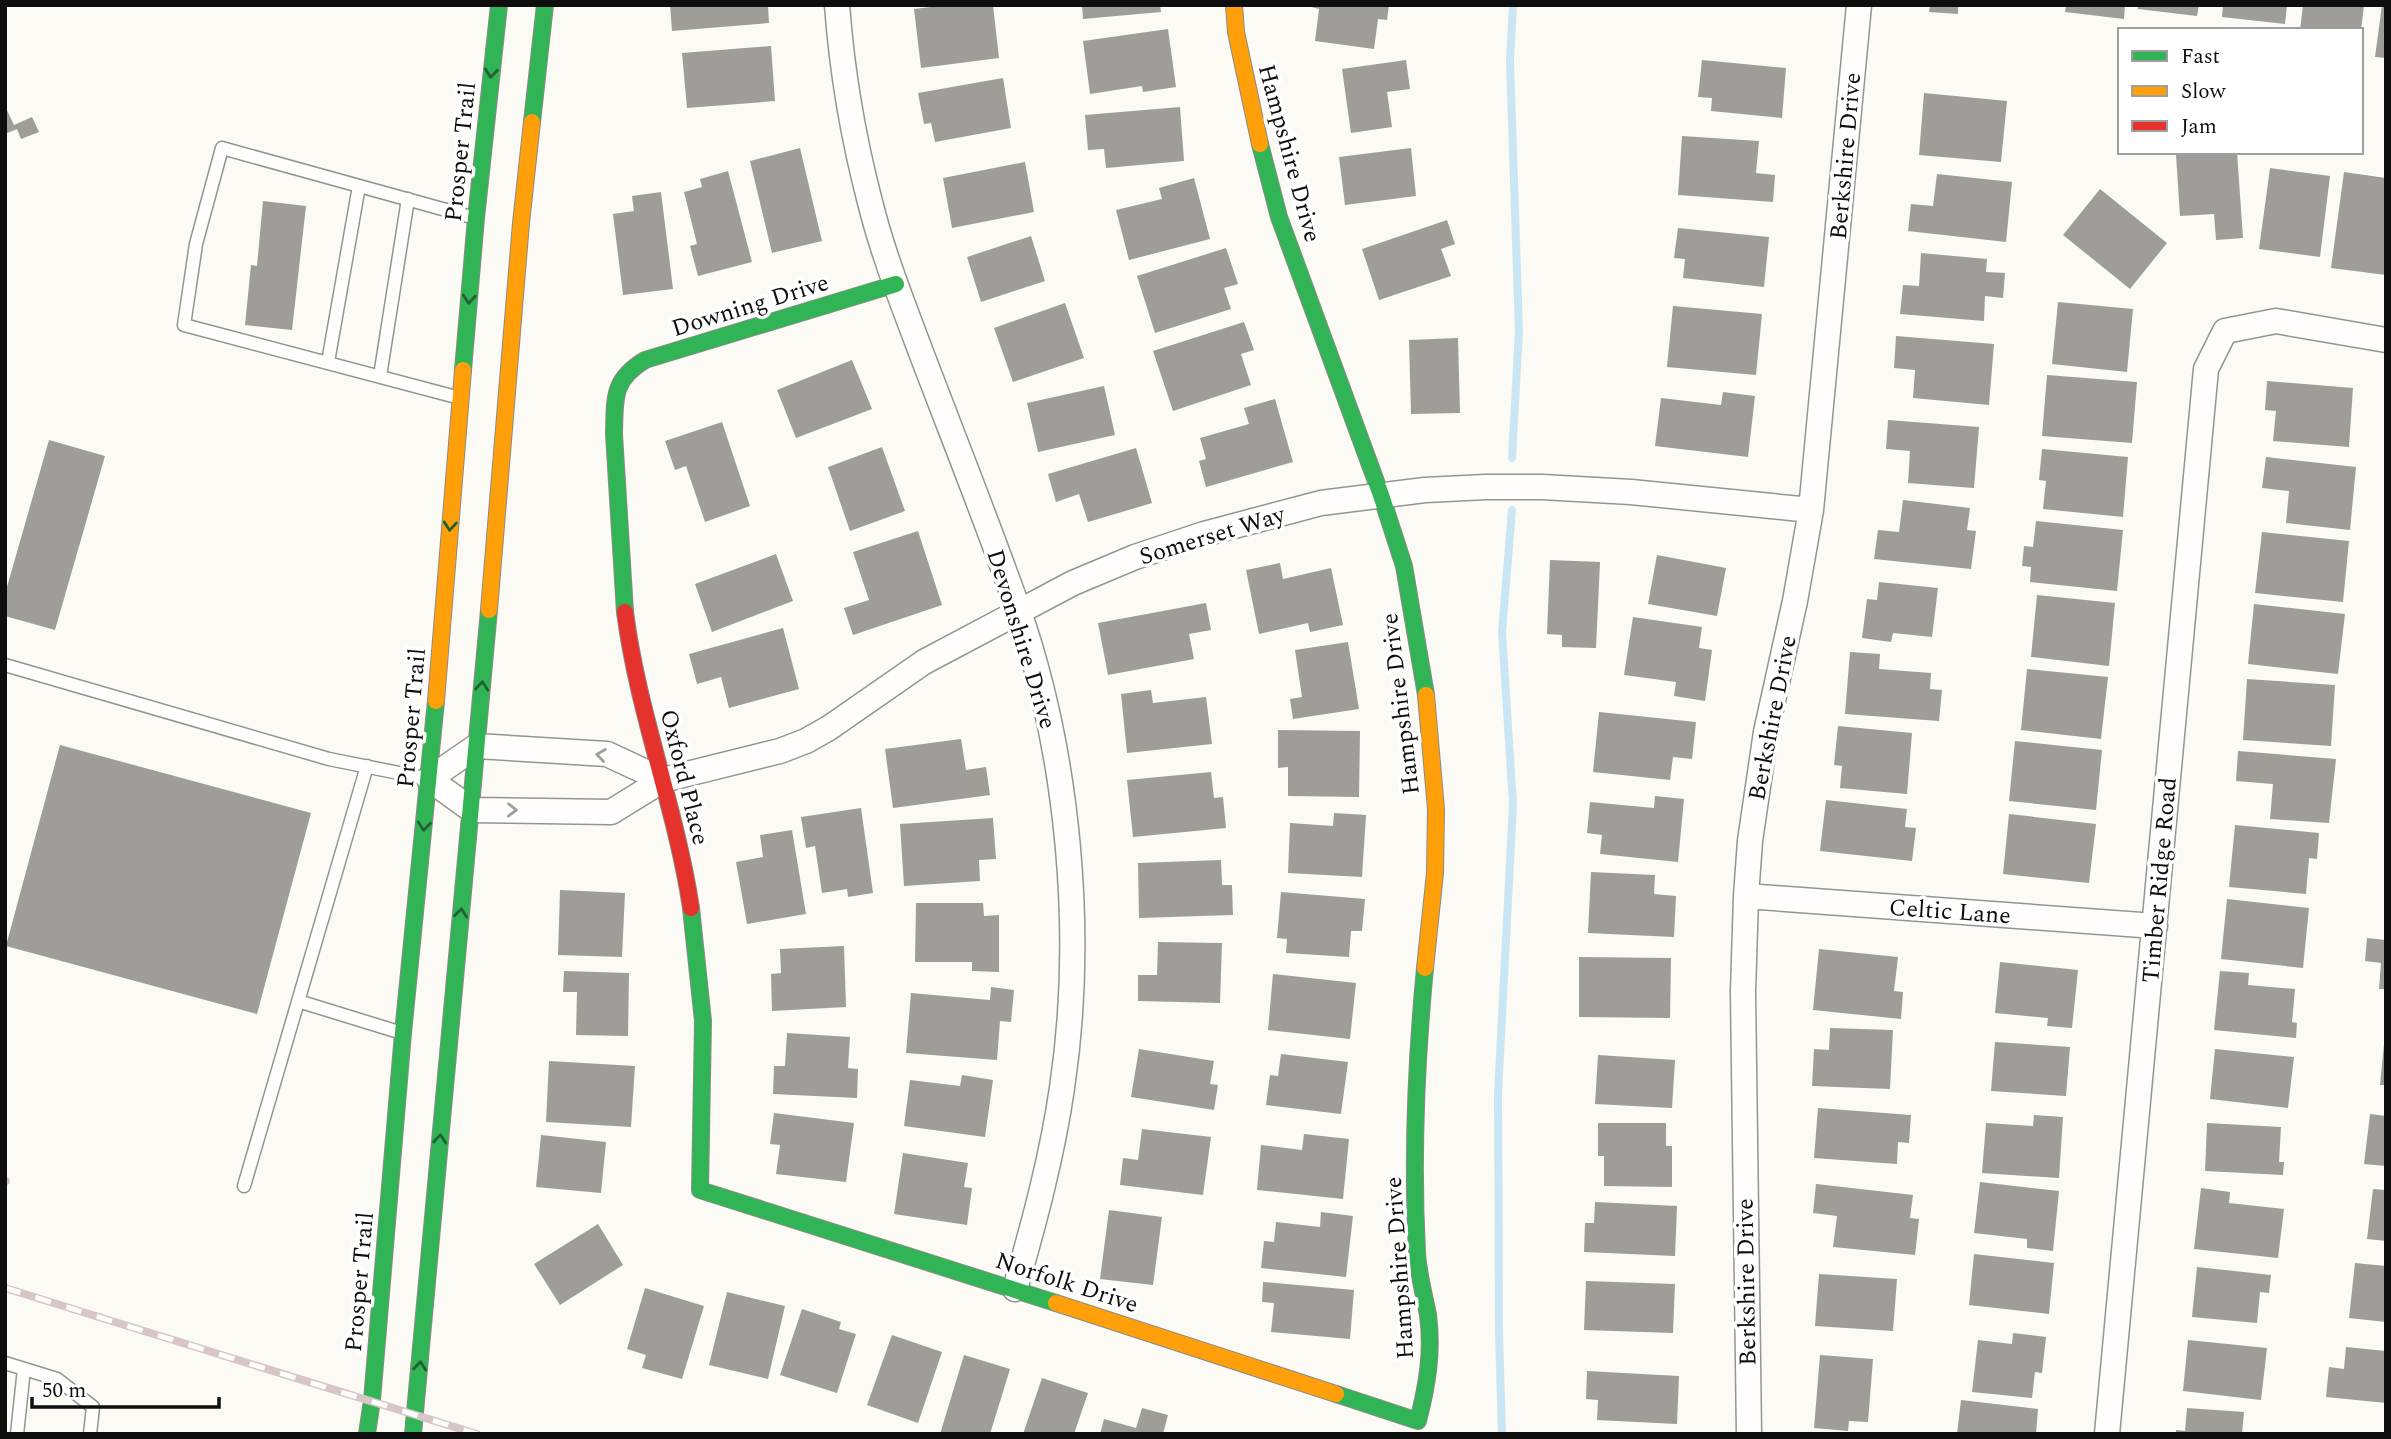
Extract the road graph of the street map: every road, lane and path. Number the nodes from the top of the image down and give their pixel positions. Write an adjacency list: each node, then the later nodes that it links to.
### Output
1 (499, 5): 8 (street, Prosper Trail, one-way to 8)
2 (545, 5): 19 (street, one-way to 2)
3 (837, 5): 9 (street, Devonshire Drive)
4 (1234, 5): 15 (street, Hampshire Drive)
5 (1859, 5): 16 (street, Berkshire Drive)
6 (359, 186): 7 (lane); 11 (lane); 11 (lane)
7 (408, 199): 8 (lane); 12 (lane)
8 (482, 218): 14 (street, Prosper Trail, one-way to 14)
9 (896, 284): 13 (street, Downing Drive); 17 (street, Devonshire Drive)
10 (2386, 340): 25 (street, Timber Ridge Road)
11 (328, 362): 12 (lane)
12 (380, 376): 14 (lane)
13 (622, 377): 22 (street, Oxford Place)
14 (460, 398): 21 (street, Prosper Trail, one-way to 21)
15 (1381, 495): 16 (street, Somerset Way); 17 (street, Somerset Way); 33 (street, Hampshire Drive)
16 (1811, 510): 24 (street, Berkshire Drive)
17 (1018, 610): 22 (street, Somerset Way); 30 (street, Devonshire Drive)
18 (5, 665): 20 (lane)
19 (477, 746): 21 (street); 22 (street, one-way to 19); 23 (street)
20 (367, 766): 21 (lane); 26 (lane)
21 (429, 779): 23 (street); 27 (street, Prosper Trail, one-way to 27)
22 (663, 780): 23 (street, Somerset Way, one-way to 22); 29 (street, Oxford Place)
23 (472, 810): 37 (street, one-way to 23)
24 (1746, 896): 25 (street, Celtic Lane); 38 (street, Berkshire Drive)
25 (2155, 926): 39 (street, Timber Ridge Road)
26 (298, 1001): 27 (lane); 28 (lane)
27 (403, 1033): 36 (street, Prosper Trail)
28 (244, 1186)
29 (700, 1190): 30 (street, Norfolk Drive)
30 (1015, 1289): 33 (street, Norfolk Drive)
31 (5, 1363): 32 (lane)
32 (24, 1369): 34 (lane); 35 (lane)
33 (1418, 1421)
34 (18, 1434)
35 (90, 1434)
36 (367, 1434)
37 (413, 1434)
38 (1749, 1434)
39 (2107, 1434)

